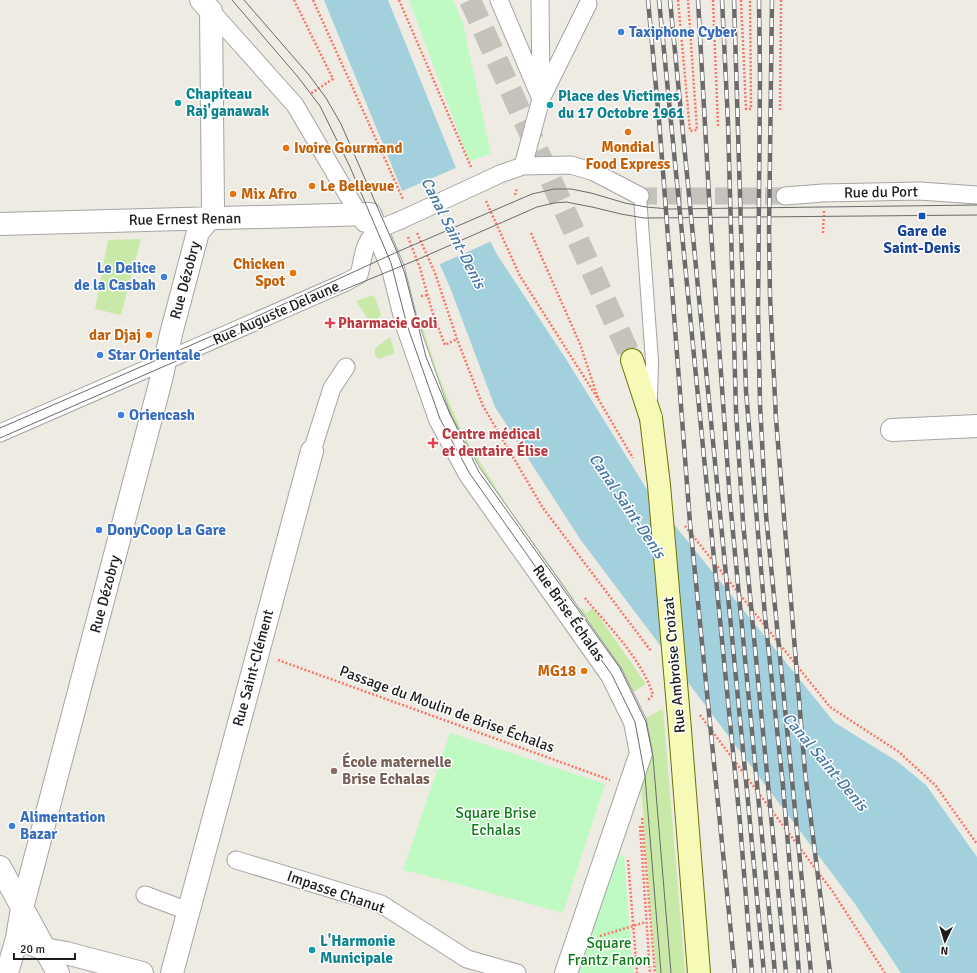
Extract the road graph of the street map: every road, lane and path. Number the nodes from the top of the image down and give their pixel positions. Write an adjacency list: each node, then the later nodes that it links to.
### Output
1 (294, 0): 14 (path)
2 (313, 0): 21 (path)
3 (499, 0): 13 (street)
4 (540, 0): 13 (street)
5 (678, 0): 6 (path)
6 (688, 0)
7 (713, 0): 16 (path)
8 (741, 0): 9 (path)
9 (750, 0)
10 (781, 0): 15 (path)
11 (588, 4): 13 (street)
12 (206, 5): 14 (street); 22 (street)
13 (541, 99): 17 (street)
14 (295, 105): 24 (street)
15 (780, 110)
16 (718, 126)
17 (523, 166): 19 (street); 21 (street, bridge)
18 (977, 195): 20 (street, Rue du Port)
19 (640, 196): 36 (lane)
20 (785, 196)
21 (403, 212): 24 (street); 28 (path)
22 (210, 218): 23 (street, Rue Ernest Renan); 24 (street, Rue Ernest Renan); 33 (street, Rue Dézobry)
23 (0, 224)
24 (370, 224): 33 (street, Rue Auguste Delaune); 46 (street, Rue Brise Échalas)
25 (417, 232): 31 (path)
26 (531, 233): 35 (path)
27 (424, 266): 28 (path)
28 (420, 268): 29 (path)
29 (428, 295): 30 (path); 31 (path)
30 (421, 304)
31 (457, 340): 43 (path)
32 (632, 360): 36 (main road, Rue Ambroise Croizat)
33 (165, 362): 39 (street, Rue Auguste Delaune); 51 (street, Rue Dézobry)
34 (346, 368): 40 (street, Rue Saint-Clément)
35 (600, 402)
36 (651, 418): 67 (main road, Rue Ambroise Croizat, bridge)
37 (977, 426): 38 (street)
38 (892, 430)
39 (0, 434)
40 (312, 451): 42 (street, Rue Saint-Clément)
41 (581, 592): 44 (path)
42 (257, 652): 46 (path, Passage du Moulin de Brise Échalas); 52 (street, Rue Saint-Clément)
43 (654, 654)
44 (648, 681)
45 (696, 710): 68 (path)
46 (629, 787): 56 (street, Rue Brise Échalas)
47 (628, 857): 54 (path)
48 (236, 860): 62 (street, Impasse Chanut)
49 (0, 867): 51 (street)
50 (145, 895): 52 (street)
51 (22, 908): 55 (street, Rue Dézobry); 57 (street)
52 (188, 910): 61 (street, Rue Saint-Clément)
53 (646, 922): 54 (path); 65 (path); 66 (path)
54 (633, 925): 56 (path); 64 (path)
55 (17, 938): 57 (street); 58 (street, Rue Dézobry)
56 (577, 943): 63 (street, Rue Brise Échalas)
57 (44, 949): 59 (street); 60 (street)
58 (7, 973)
59 (58, 973)
60 (142, 973)
61 (172, 973)
62 (517, 973)
63 (566, 973)
64 (637, 973)
65 (650, 973)
66 (655, 973)
67 (699, 973)
68 (886, 973)

